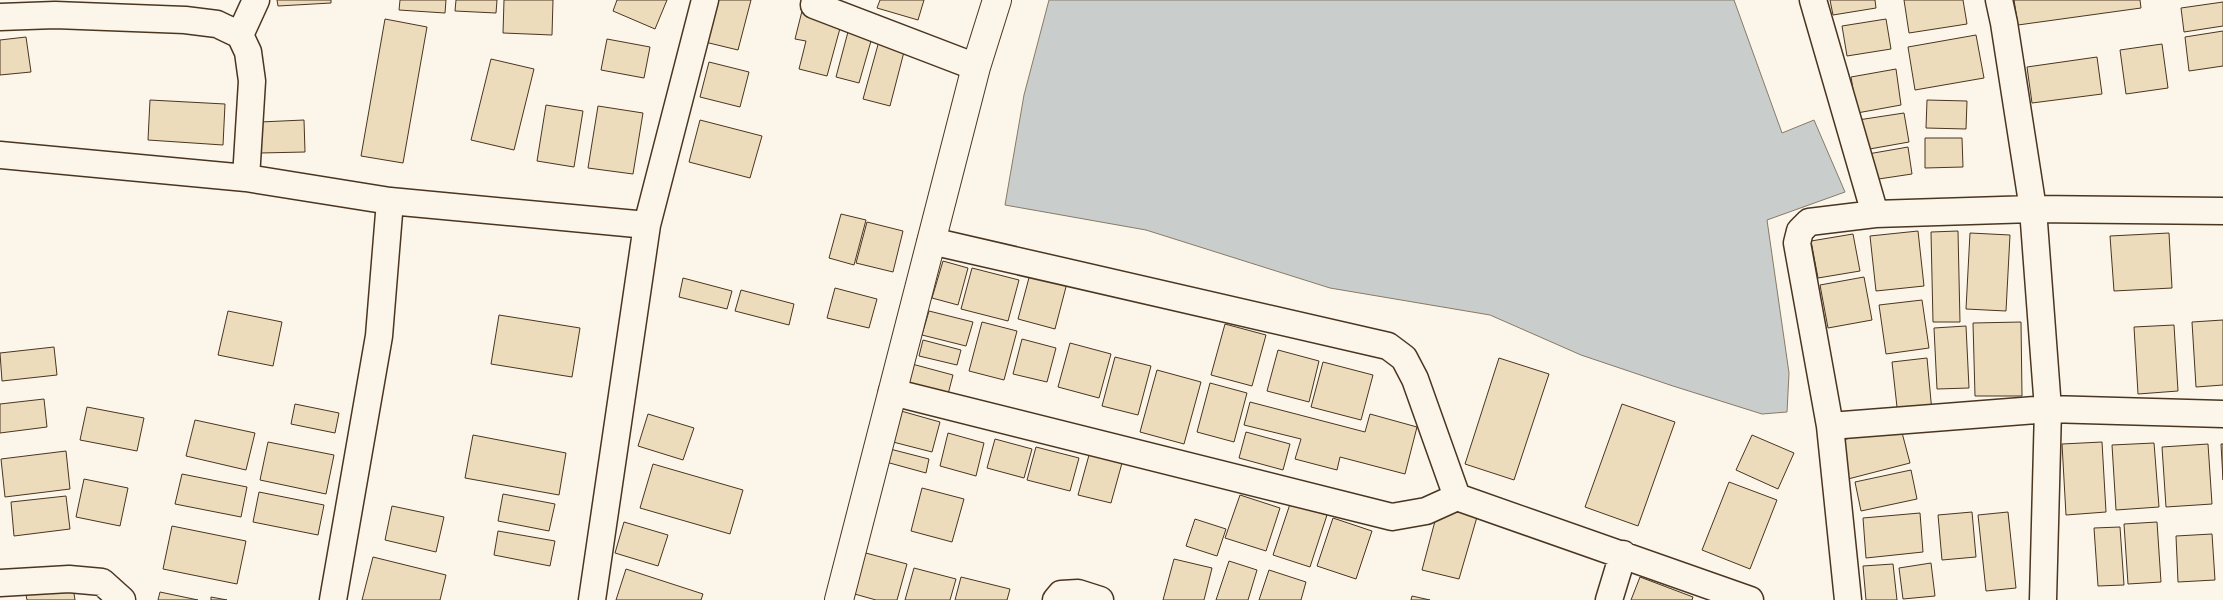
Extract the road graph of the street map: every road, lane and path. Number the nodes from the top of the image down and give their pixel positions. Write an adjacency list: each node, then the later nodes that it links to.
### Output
1 (256, 0): 8 (street)
2 (705, 0): 16 (street)
3 (997, 0): 9 (street)
4 (1813, 0): 15 (street)
5 (1999, 0): 13 (street)
6 (810, 2): 9 (street)
7 (0, 18): 8 (street)
8 (240, 35): 11 (street)
9 (976, 67): 17 (street)
10 (0, 155): 11 (street)
11 (246, 178): 12 (street)
12 (390, 201): 16 (street); 26 (street)
13 (2033, 209): 14 (street); 15 (street); 19 (street)
14 (2223, 211)
15 (1875, 214): 21 (street)
16 (647, 225): 27 (street)
17 (931, 241): 18 (street); 22 (street)
18 (892, 392): 22 (street); 28 (street)
19 (2048, 410): 20 (street); 21 (street); 34 (street)
20 (2223, 414)
21 (1830, 426): 33 (street)
22 (1457, 497): 23 (street)
23 (1623, 554): 31 (street); 32 (street)
24 (0, 583): 25 (street)
25 (122, 600)
26 (334, 600)
27 (592, 600)
28 (839, 600)
29 (1056, 600): 30 (street)
30 (1100, 600)
31 (1609, 600)
32 (1750, 600)
33 (1848, 600)
34 (2042, 600)

